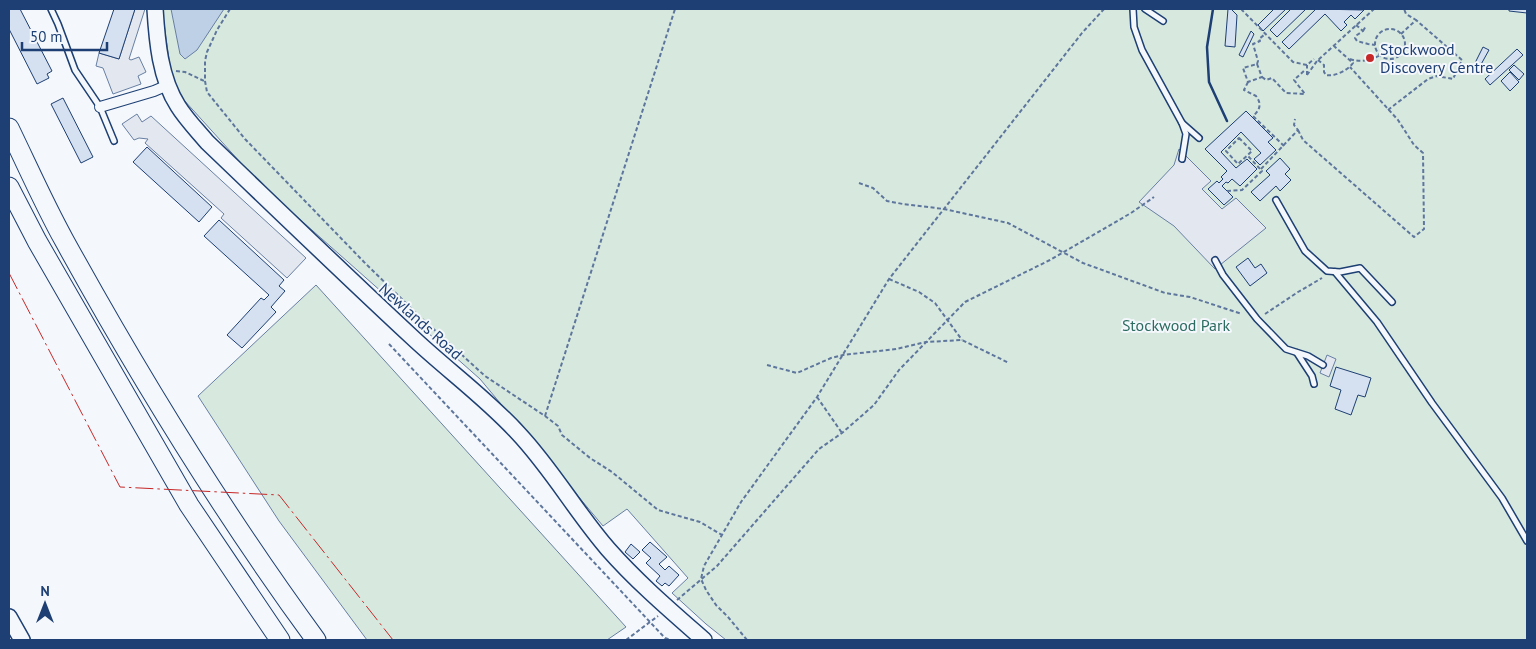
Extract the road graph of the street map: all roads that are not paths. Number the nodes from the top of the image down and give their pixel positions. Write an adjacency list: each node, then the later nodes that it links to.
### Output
1 (51, 9): 7 (lane)
2 (155, 9): 6 (main road, Newlands Road)
3 (1133, 9): 8 (lane)
4 (1144, 9): 5 (lane)
5 (1163, 21)
6 (166, 78): 7 (street); 26 (main road, Newlands Road)
7 (100, 107): 11 (lane)
8 (1182, 123): 10 (lane); 12 (lane)
9 (9, 128): 25 (highway)
10 (1199, 138)
11 (114, 141)
12 (1182, 159)
13 (9, 187): 24 (highway)
14 (1276, 200): 16 (lane)
15 (1215, 260): 18 (lane)
16 (1335, 272): 17 (lane); 21 (lane)
17 (1392, 302)
18 (1297, 353): 19 (lane); 20 (lane)
19 (1324, 365)
20 (1314, 384)
21 (1527, 541)
22 (9, 617): 23 (main road)
23 (22, 640)
24 (280, 640)
25 (316, 640)
26 (704, 640)

